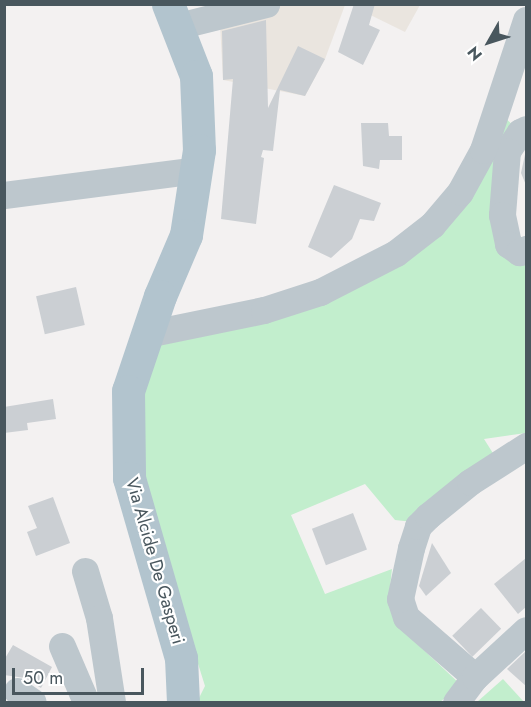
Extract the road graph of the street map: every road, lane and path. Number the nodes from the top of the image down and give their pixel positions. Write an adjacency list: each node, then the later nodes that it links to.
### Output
1 (266, 4): 2 (lane)
2 (173, 15): 5 (main road, Via Alcide De Gasperi)
3 (526, 20): 8 (lane)
4 (526, 129): 7 (lane)
5 (196, 170): 6 (lane); 8 (main road, Via Alcide De Gasperi)
6 (4, 195)
7 (526, 249)
8 (147, 334): 14 (main road, Via Alcide De Gasperi)
9 (526, 446): 13 (lane)
10 (85, 571): 16 (lane)
11 (526, 630): 13 (lane)
12 (62, 646): 15 (lane)
13 (475, 677): 17 (lane)
14 (179, 698)
15 (86, 702)
16 (112, 702)
17 (456, 702)

